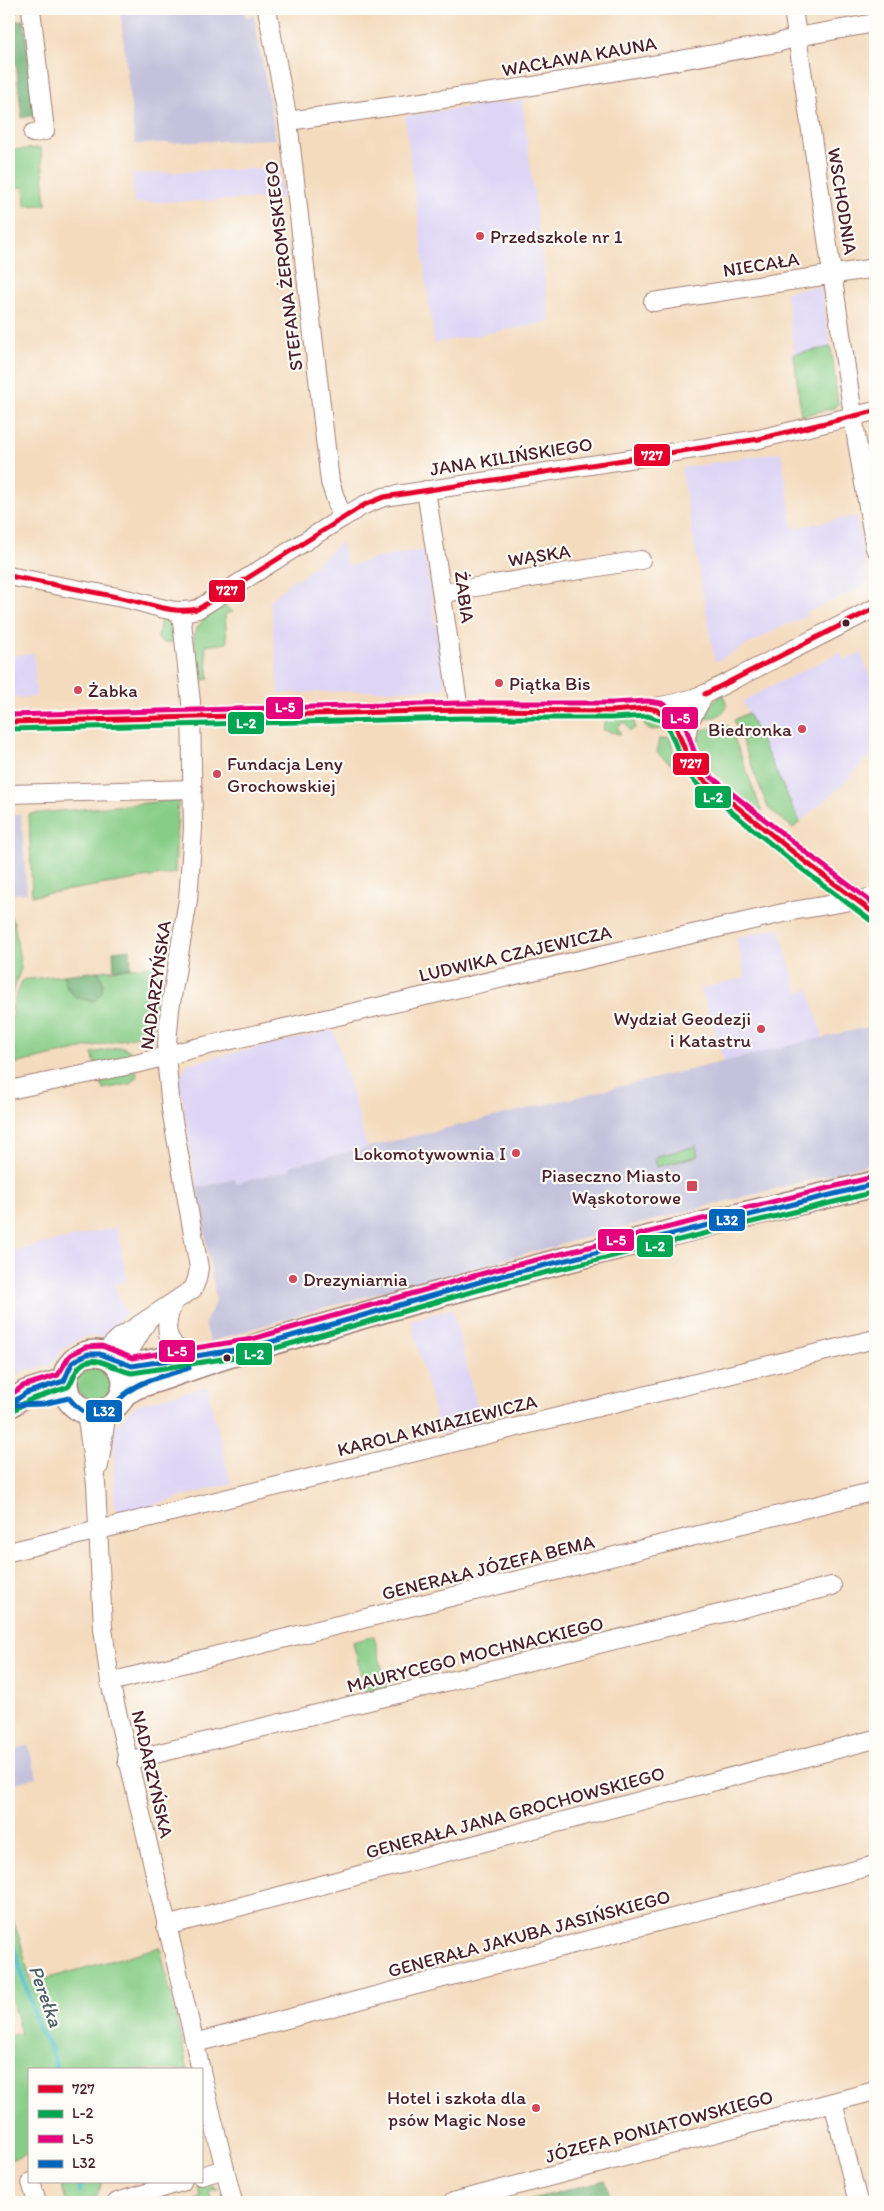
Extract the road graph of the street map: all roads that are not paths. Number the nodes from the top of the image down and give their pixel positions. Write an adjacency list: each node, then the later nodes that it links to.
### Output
1 (31, 9): 7 (street)
2 (267, 9): 6 (street, STEFANA ŻEROMSKIEGO)
3 (793, 9): 5 (street, WSCHODNIA)
4 (875, 23): 5 (street, WACŁAWA KAUNA)
5 (797, 37): 6 (street, WACŁAWA KAUNA); 9 (street, WSCHODNIA)
6 (288, 121): 14 (street, STEFANA ŻEROMSKIEGO)
7 (33, 133)
8 (875, 268): 9 (street, NIECAŁA)
9 (833, 275): 10 (street, NIECAŁA); 12 (street, WSCHODNIA)
10 (653, 302)
11 (875, 412): 12 (street, JANA KILIŃSKIEGO)
12 (853, 417): 13 (street, JANA KILIŃSKIEGO); 15 (street, WSCHODNIA)
13 (426, 490): 14 (street, JANA KILIŃSKIEGO); 18 (street, ŻABIA)
14 (342, 518): 20 (street, JANA KILIŃSKIEGO)
15 (875, 548)
16 (641, 560): 18 (street, WĄSKA)
17 (9, 576): 20 (street)
18 (443, 594): 23 (street, ŻABIA)
19 (875, 608): 21 (street)
20 (180, 612): 24 (street, NADARZYŃSKA)
21 (705, 694): 22 (street); 26 (street)
22 (655, 709): 23 (street); 26 (street)
23 (459, 710): 24 (street)
24 (191, 718): 25 (street); 27 (street, NADARZYŃSKA)
25 (9, 722)
26 (684, 743): 30 (street)
27 (193, 789): 28 (street); 32 (street, NADARZYŃSKA)
28 (9, 794)
29 (875, 898): 30 (street, LUDWIKA CZAJEWICZA)
30 (858, 901): 31 (street); 32 (street, LUDWIKA CZAJEWICZA)
31 (875, 914)
32 (166, 1055): 33 (street, LUDWIKA CZAJEWICZA); 35 (street, NADARZYŃSKA)
33 (9, 1090)
34 (875, 1184): 37 (street)
35 (173, 1302): 38 (street); 39 (street, NADARZYŃSKA)
36 (875, 1340): 44 (street, KAROLA KNIAZIEWICZA)
37 (240, 1351): 38 (street); 40 (street)
38 (186, 1356): 39 (street)
39 (110, 1359): 40 (street); 41 (street)
40 (124, 1393): 41 (street)
41 (81, 1401): 42 (street); 44 (street, NADARZYŃSKA)
42 (9, 1405)
43 (875, 1491): 47 (street, GENERAŁA JÓZEFA BEMA)
44 (98, 1530): 45 (street, KAROLA KNIAZIEWICZA); 47 (street, NADARZYŃSKA)
45 (9, 1552)
46 (832, 1586): 49 (street, MAURYCEGO MOCHNACKIEGO)
47 (110, 1682): 49 (street, NADARZYŃSKA)
48 (875, 1739): 51 (street, GENERAŁA JANA GROCHOWSKIEGO)
49 (127, 1761): 51 (street, NADARZYŃSKA)
50 (875, 1865): 52 (street, GENERAŁA JAKUBA JASIŃSKIEGO)
51 (166, 1926): 52 (street, NADARZYŃSKA)
52 (194, 2043): 53 (street, NADARZYŃSKA)
53 (200, 2068)
54 (202, 2074): 57 (street, NADARZYŃSKA)
55 (875, 2090): 56 (street, JÓZEFA PONIATOWSKIEGO)
56 (833, 2102): 64 (street, JÓZEFA PONIATOWSKIEGO); 65 (street)
57 (225, 2169): 58 (street); 63 (street, NADARZYŃSKA)
58 (202, 2176)
59 (32, 2184): 61 (street)
60 (176, 2184): 62 (street)
61 (38, 2202)
62 (117, 2202)
63 (233, 2202)
64 (453, 2202)
65 (858, 2202)

